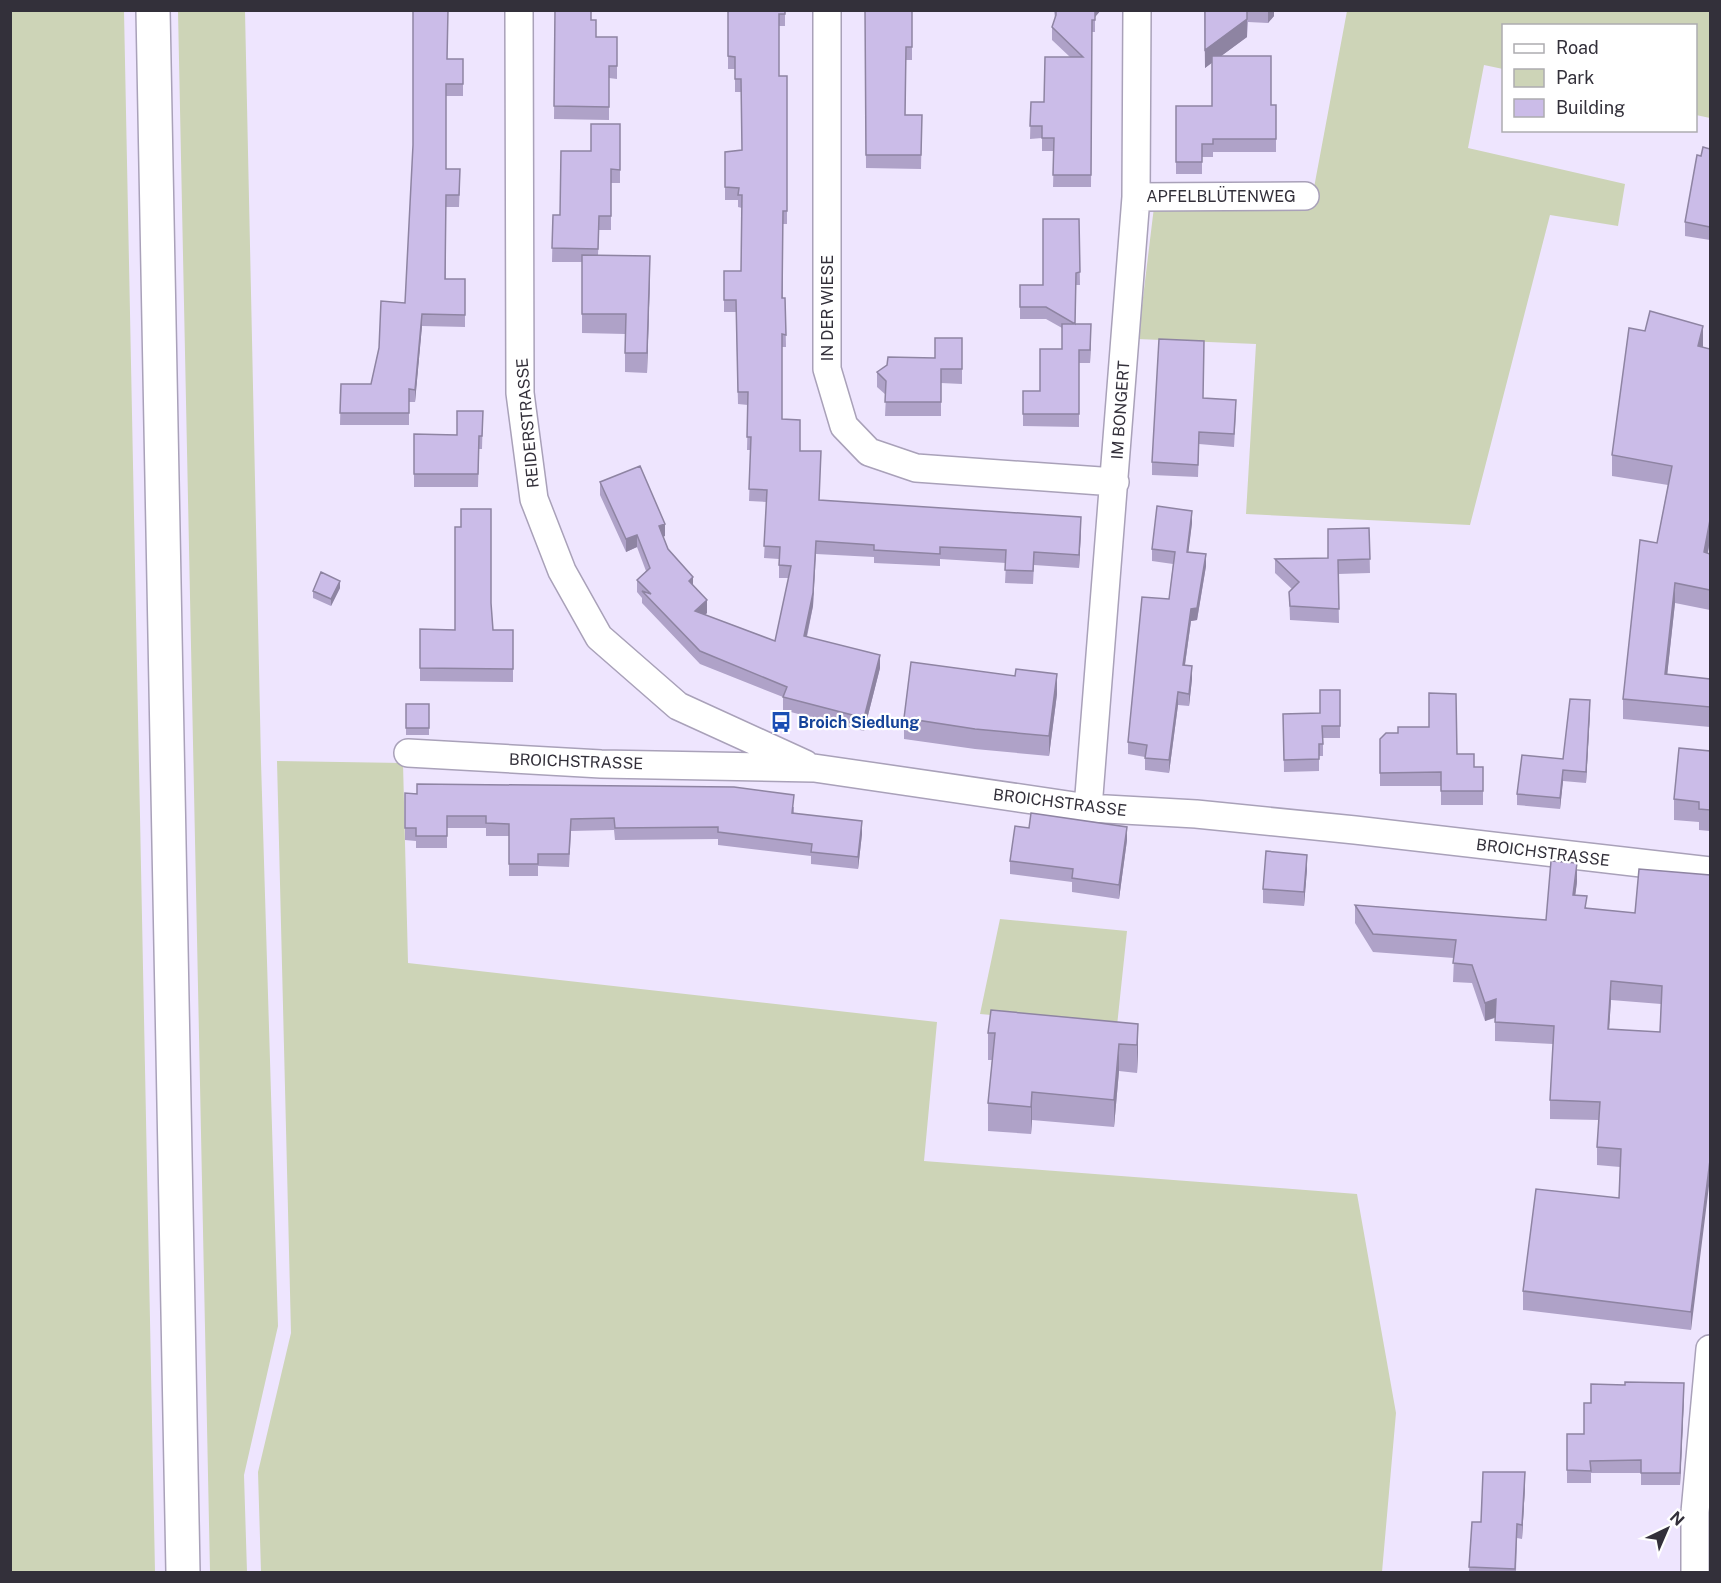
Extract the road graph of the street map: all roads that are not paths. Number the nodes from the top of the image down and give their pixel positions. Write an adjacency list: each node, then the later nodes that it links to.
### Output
1 (153, 10): 13 (main road)
2 (519, 10): 9 (street, REIDERSTRASSE)
3 (827, 10): 7 (street, IN DER WIESE)
4 (1137, 10): 5 (street, IM BONGERT)
5 (1136, 196): 6 (street, APFELBLÜTENWEG); 7 (street, IM BONGERT)
6 (1305, 196)
7 (1115, 482): 10 (street, IM BONGERT)
8 (408, 753): 9 (street, BROICHSTRASSE)
9 (814, 768): 10 (street, BROICHSTRASSE)
10 (1088, 808): 11 (street, BROICHSTRASSE)
11 (1710, 871)
12 (1710, 1349): 14 (street)
13 (183, 1572)
14 (1695, 1572)

